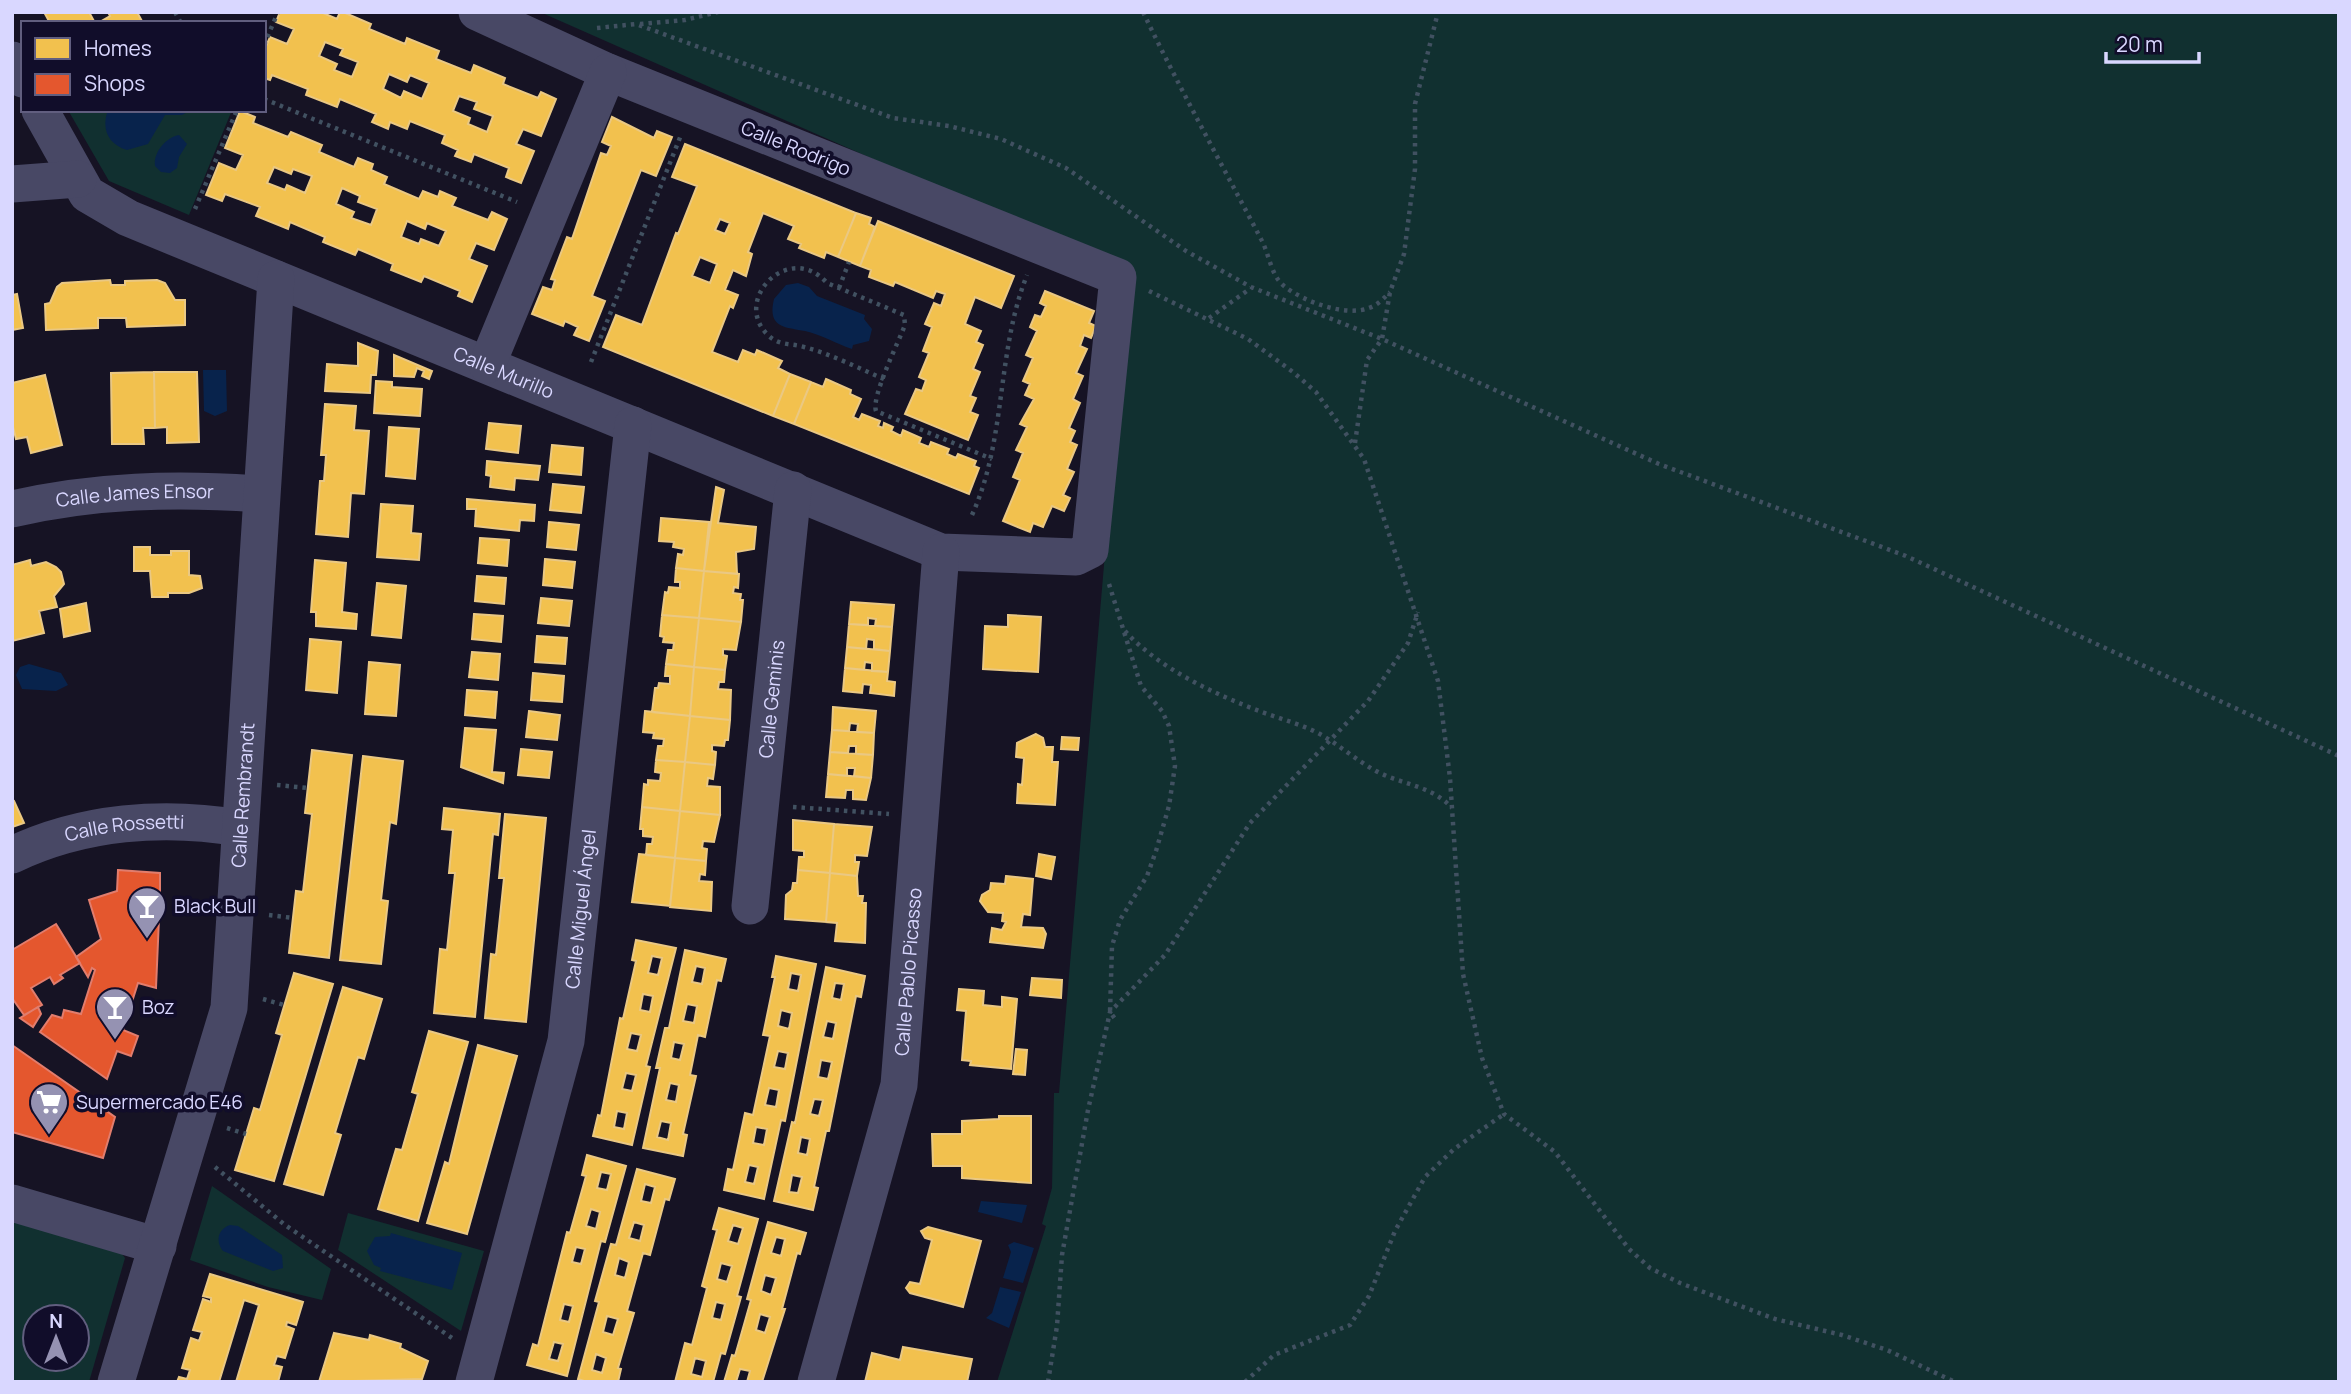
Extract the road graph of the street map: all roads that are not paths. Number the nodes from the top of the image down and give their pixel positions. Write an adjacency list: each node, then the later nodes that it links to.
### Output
1 (477, 12): 3 (street, Calle Rodrigo)
2 (12, 60): 4 (street)
3 (608, 72): 9 (street); 14 (street, Calle Rodrigo)
4 (21, 76)
5 (41, 112): 6 (street, Calle Murillo)
6 (78, 179): 7 (street); 8 (street, Calle Murillo)
7 (12, 184)
8 (276, 279): 9 (street, Calle Murillo); 12 (street, Calle Rembrandt)
9 (487, 365): 10 (street, Calle Murillo)
10 (633, 425): 11 (street, Calle Murillo); 21 (street, Calle Miguel Ángel)
11 (793, 490): 14 (street, Calle Murillo); 17 (street, Calle Geminis)
12 (260, 494): 13 (street, Calle James Ensor); 15 (street, Calle Rembrandt)
13 (12, 509)
14 (941, 552): 22 (street, Calle Pablo Picasso)
15 (240, 828): 16 (street, Calle Rossetti); 19 (street, Calle Rembrandt)
16 (12, 855)
17 (750, 906)
18 (12, 1203): 19 (street)
19 (158, 1245): 20 (street, Calle Rembrandt)
20 (116, 1382)
21 (474, 1382)
22 (816, 1382)

